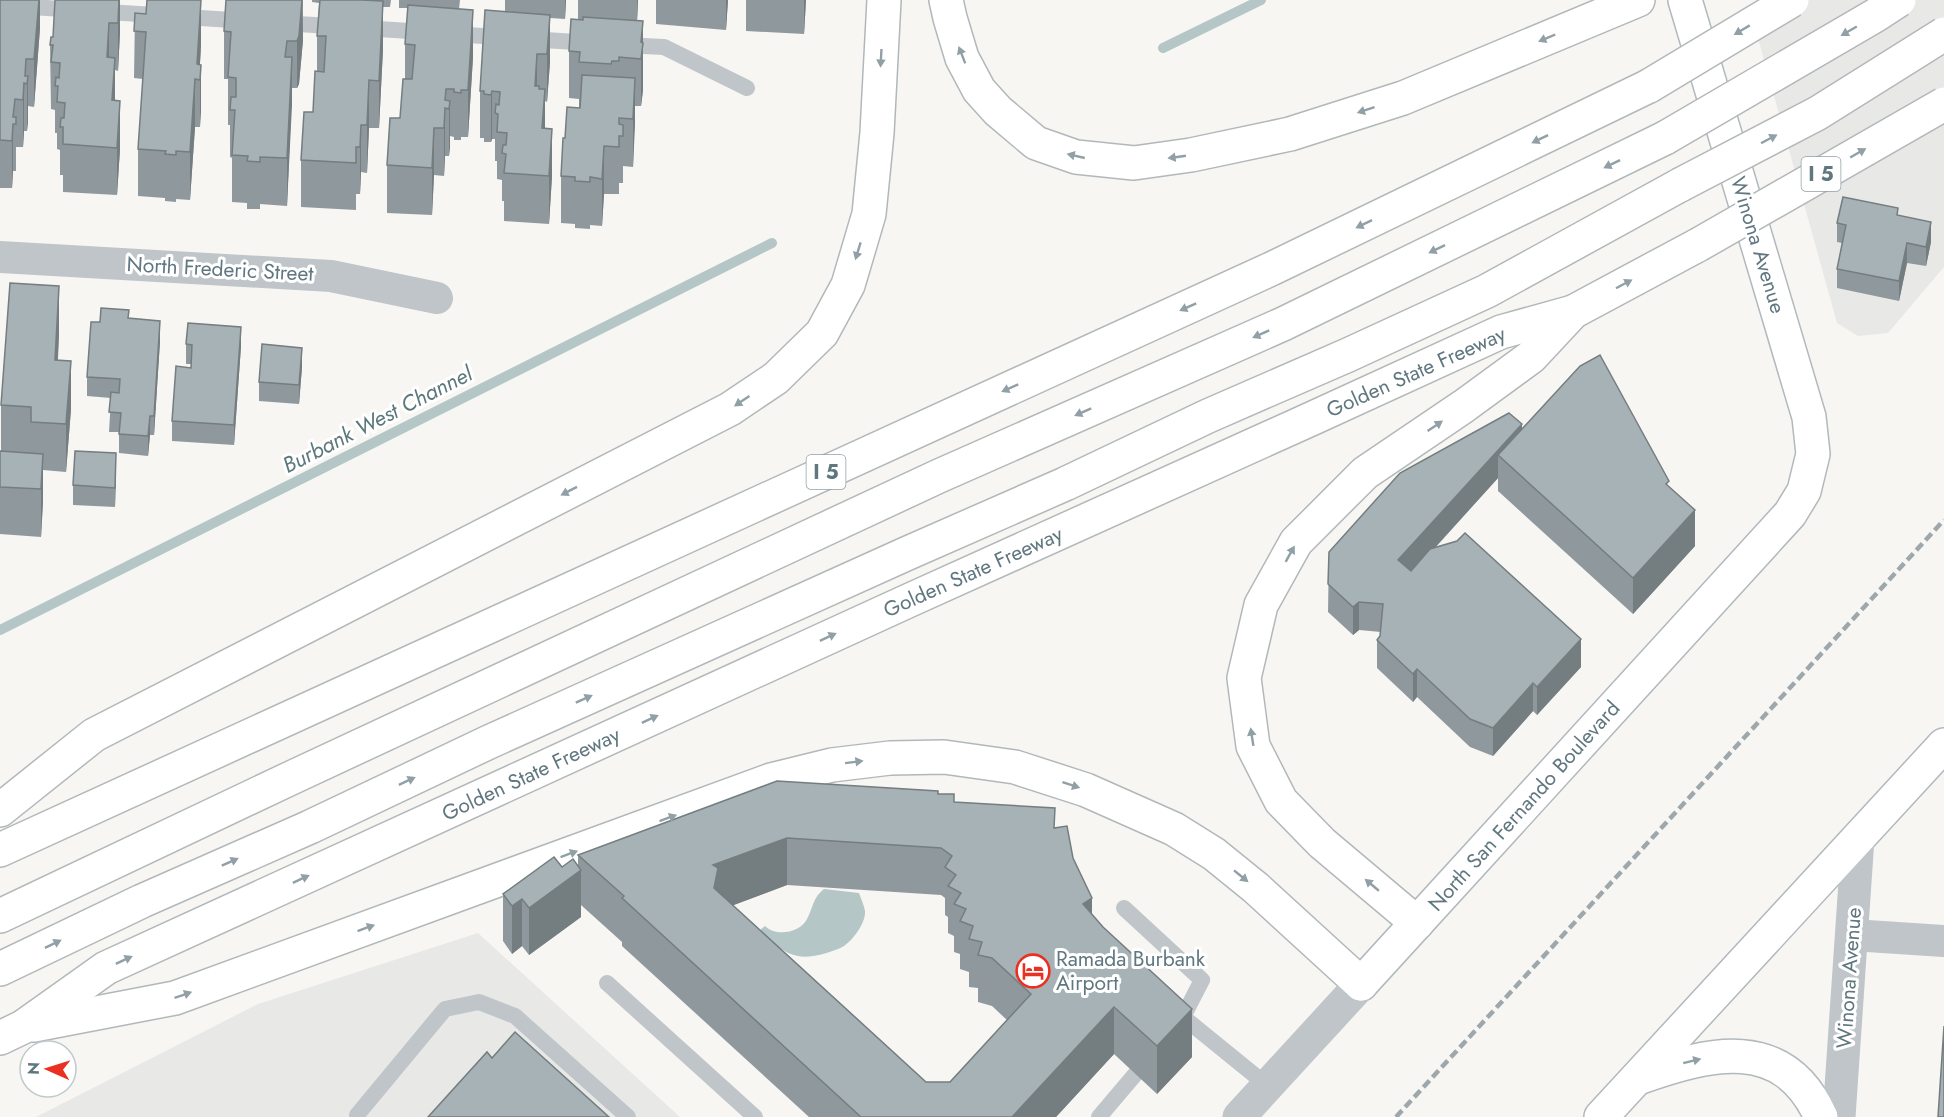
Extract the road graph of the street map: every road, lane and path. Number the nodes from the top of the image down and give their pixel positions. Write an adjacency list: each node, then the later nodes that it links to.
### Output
1 (884, 0): 16 (main road, one-way to 16)
2 (1638, 0): 7 (main road, one-way to 7)
3 (1685, 0): 14 (main road, Winona Avenue)
4 (1792, 0): 18 (main road, I 5, one-way to 18, bridge)
5 (1899, 0): 20 (main road, one-way to 20, bridge)
6 (0, 5): 9 (lane)
7 (951, 6)
8 (1944, 34): 24 (main road, one-way to 8, bridge)
9 (747, 88)
10 (1944, 104): 13 (main road, Golden State Freeway / I 5, one-way to 10, bridge)
11 (0, 257): 12 (street, North Frederic Street)
12 (437, 298)
13 (1573, 312): 21 (main road, one-way to 13); 27 (main road, Golden State Freeway / I 5, one-way to 13)
14 (1804, 491): 21 (main road, North San Fernando Boulevard)
15 (1944, 745): 17 (main road)
16 (0, 810)
17 (1858, 838): 22 (street, Winona Avenue); 29 (main road)
18 (0, 850)
19 (1124, 908): 30 (lane)
20 (0, 916)
21 (1417, 923): 26 (main road, North San Fernando Boulevard)
22 (1852, 935): 23 (street); 38 (street, Winona Avenue)
23 (1944, 941)
24 (0, 969)
25 (607, 982): 33 (lane)
26 (1361, 984): 27 (main road, one-way to 26); 30 (street, North San Fernando Boulevard)
27 (11, 1033)
28 (1160, 1044): 34 (lane)
29 (1636, 1078): 36 (main road); 37 (main road, one-way to 37)
30 (1268, 1086): 35 (street, North San Fernando Boulevard)
31 (357, 1115): 32 (lane)
32 (628, 1117)
33 (755, 1117)
34 (1099, 1117)
35 (1239, 1117)
36 (1601, 1117)
37 (1821, 1117)
38 (1839, 1117)

